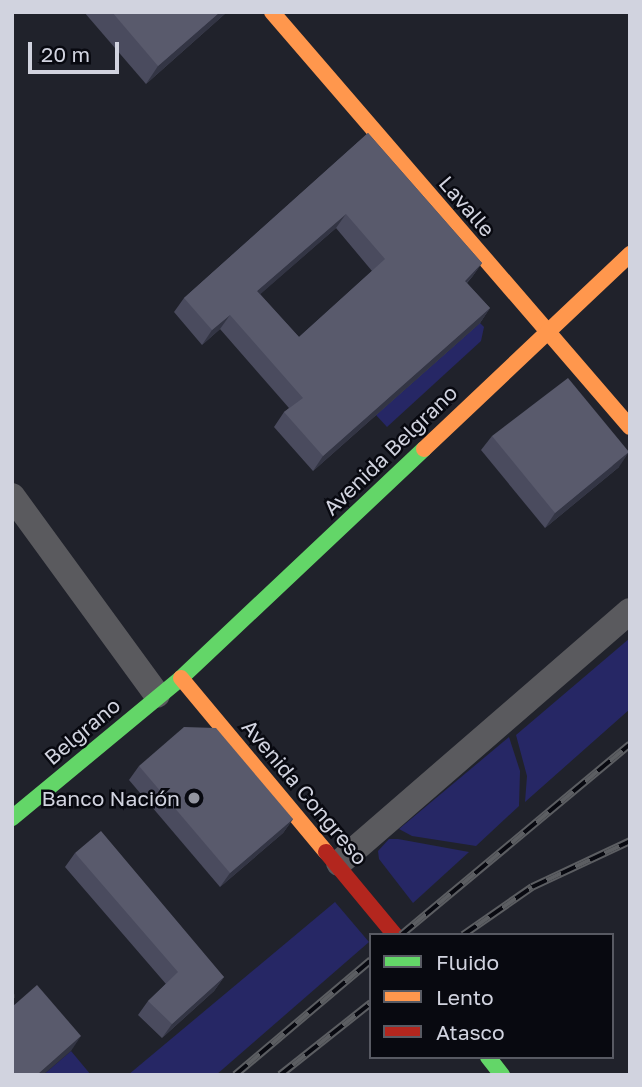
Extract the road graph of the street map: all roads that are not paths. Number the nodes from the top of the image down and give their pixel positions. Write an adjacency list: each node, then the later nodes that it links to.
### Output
1 (272, 12): 3 (street, Lavalle)
2 (630, 254): 3 (street, Avenida Belgrano)
3 (546, 331): 4 (street, Lavalle); 7 (street, Avenida Belgrano)
4 (630, 427)
5 (12, 496): 8 (street)
6 (630, 611): 10 (street)
7 (181, 678): 8 (street, Belgrano); 10 (street, Avenida Congreso)
8 (157, 695): 9 (street, Belgrano)
9 (12, 818)
10 (339, 863): 11 (street, Avenida Congreso)
11 (393, 933)
12 (490, 1059): 13 (street)
13 (502, 1075)

